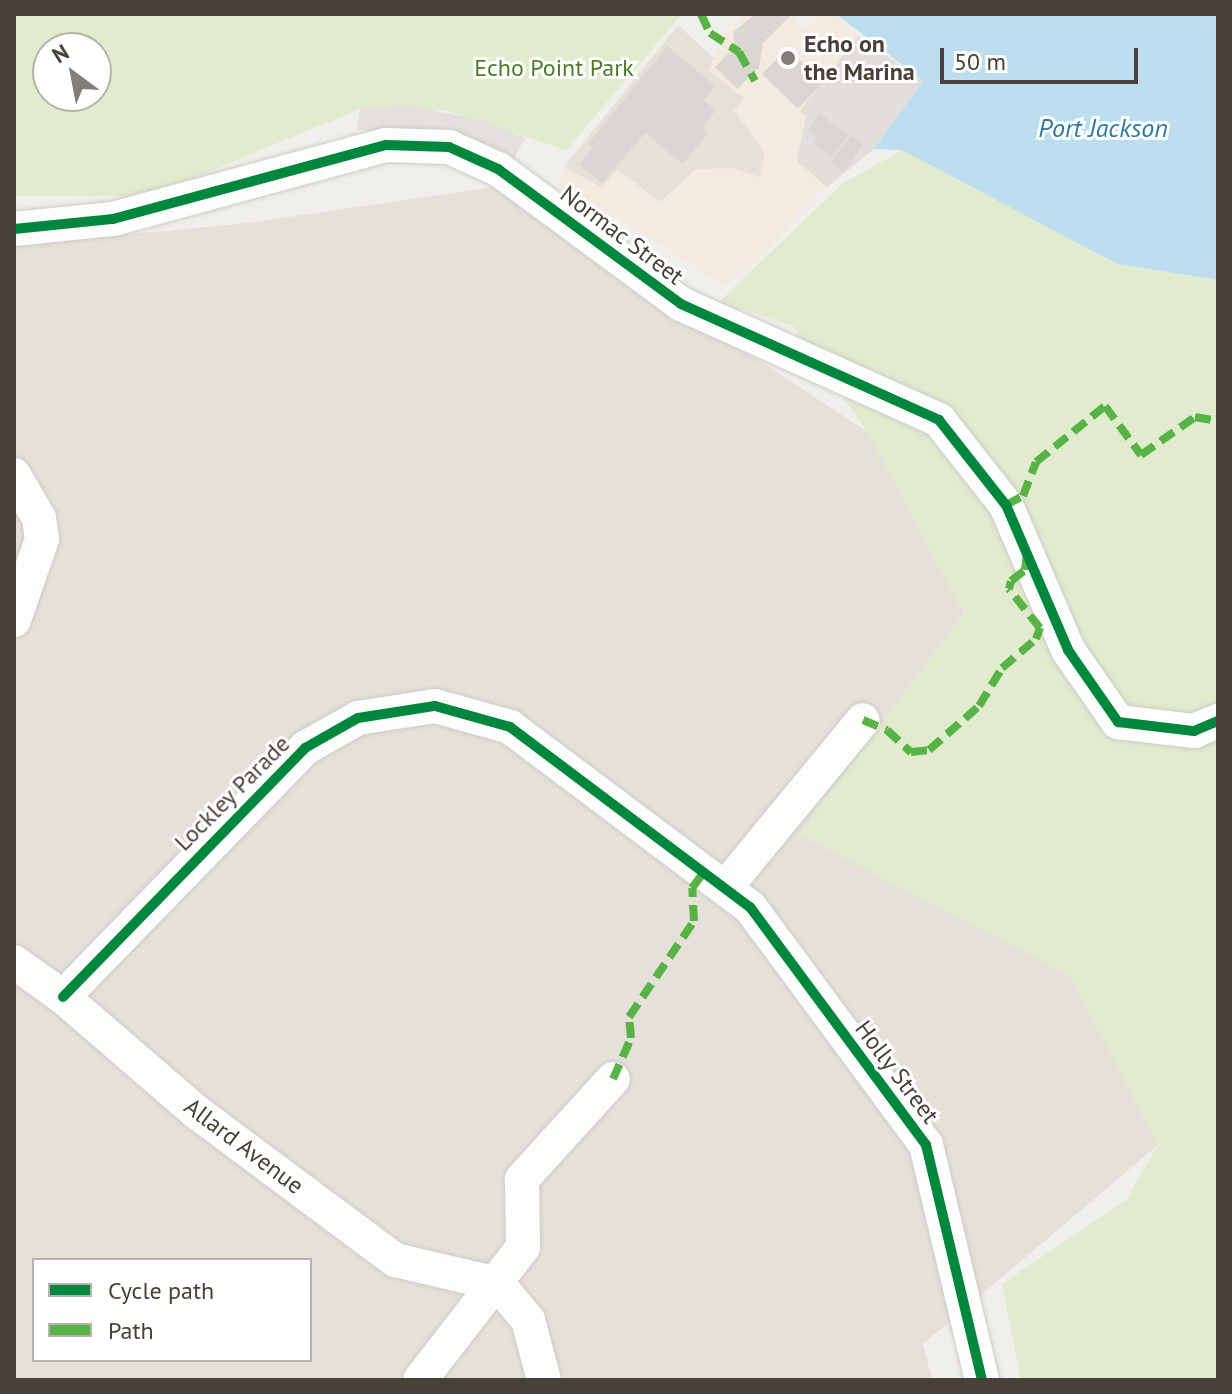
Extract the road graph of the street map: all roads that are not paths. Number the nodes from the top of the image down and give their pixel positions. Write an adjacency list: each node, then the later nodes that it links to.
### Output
1 (14, 229): 5 (street, Normac Street)
2 (14, 475): 3 (street)
3 (14, 620)
4 (863, 720): 6 (street)
5 (1218, 721)
6 (737, 897): 8 (street, Lockley Parade); 13 (street, Holly Street)
7 (14, 962): 8 (street, Allard Avenue)
8 (63, 997): 10 (street, Allard Avenue)
9 (613, 1079): 10 (street)
10 (498, 1284): 11 (street); 12 (street)
11 (420, 1380)
12 (544, 1380)
13 (982, 1380)

